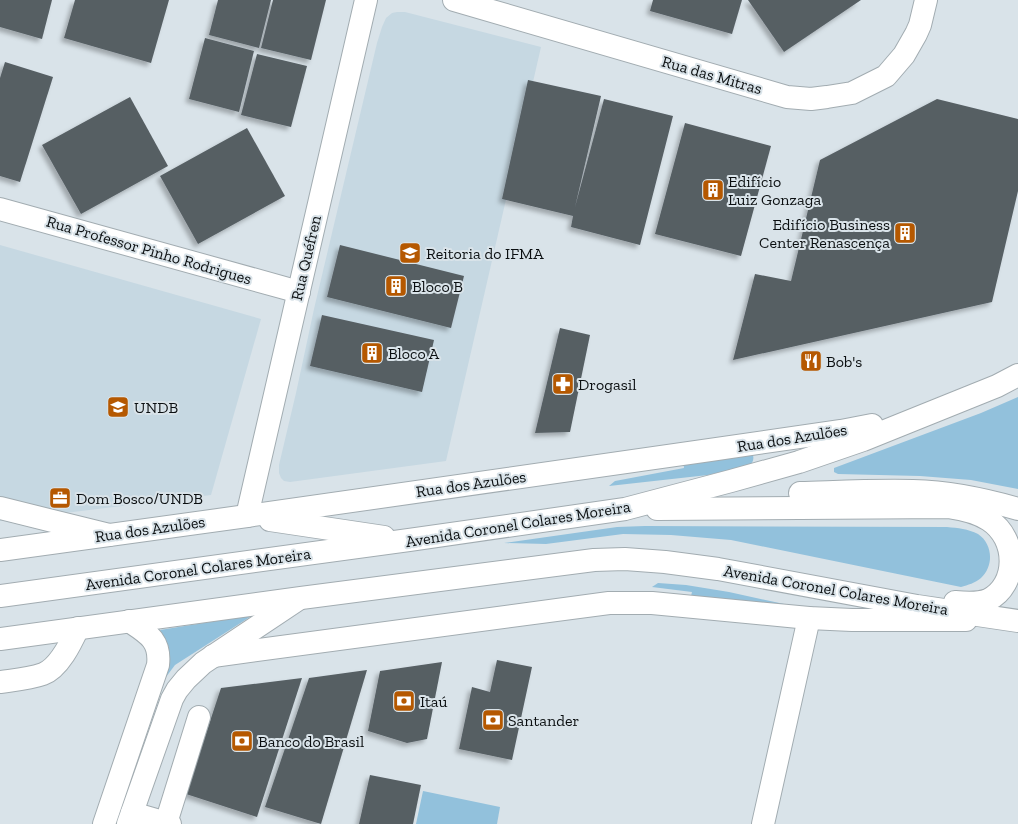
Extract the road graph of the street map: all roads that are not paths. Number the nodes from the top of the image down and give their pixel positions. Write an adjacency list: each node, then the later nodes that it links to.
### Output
1 (366, 0): 5 (main road, Rua Quéfren)
2 (454, 0): 3 (main road, Rua das Mitras)
3 (926, 0)
4 (0, 209): 5 (main road, Rua Professor Pinho Rodrigues)
5 (299, 292): 11 (main road, Rua Quéfren)
6 (1018, 375): 7 (main road, Avenida Coronel Colares Moreira)
7 (941, 409): 9 (main road, Avenida Coronel Colares Moreira); 11 (main road, Rua dos Azulões)
8 (0, 508): 12 (main road)
9 (625, 509): 10 (main road); 13 (main road, Avenida Coronel Colares Moreira); 15 (main road)
10 (1018, 509)
11 (247, 516): 12 (main road, Rua dos Azulões); 13 (main road)
12 (109, 535): 14 (main road, Rua dos Azulões)
13 (409, 540): 16 (main road, Avenida Coronel Colares Moreira)
14 (0, 550)
15 (718, 569): 17 (main road, Avenida Coronel Colares Moreira); 19 (main road, Avenida Coronel Colares Moreira)
16 (0, 596)
17 (301, 598): 20 (main road, Avenida Coronel Colares Moreira); 23 (main road)
18 (810, 618): 19 (main road, Avenida Coronel Colares Moreira); 23 (main road, Avenida Coronel Colares Moreira); 29 (main road)
19 (1012, 620)
20 (129, 621): 21 (main road, Avenida Coronel Colares Moreira); 28 (main road)
21 (78, 628): 22 (main road, Avenida Coronel Colares Moreira); 24 (main road)
22 (0, 639)
23 (213, 656): 26 (main road)
24 (0, 682)
25 (199, 717): 27 (main road)
26 (130, 818): 27 (main road)
27 (168, 823)
28 (104, 824)
29 (763, 824)

